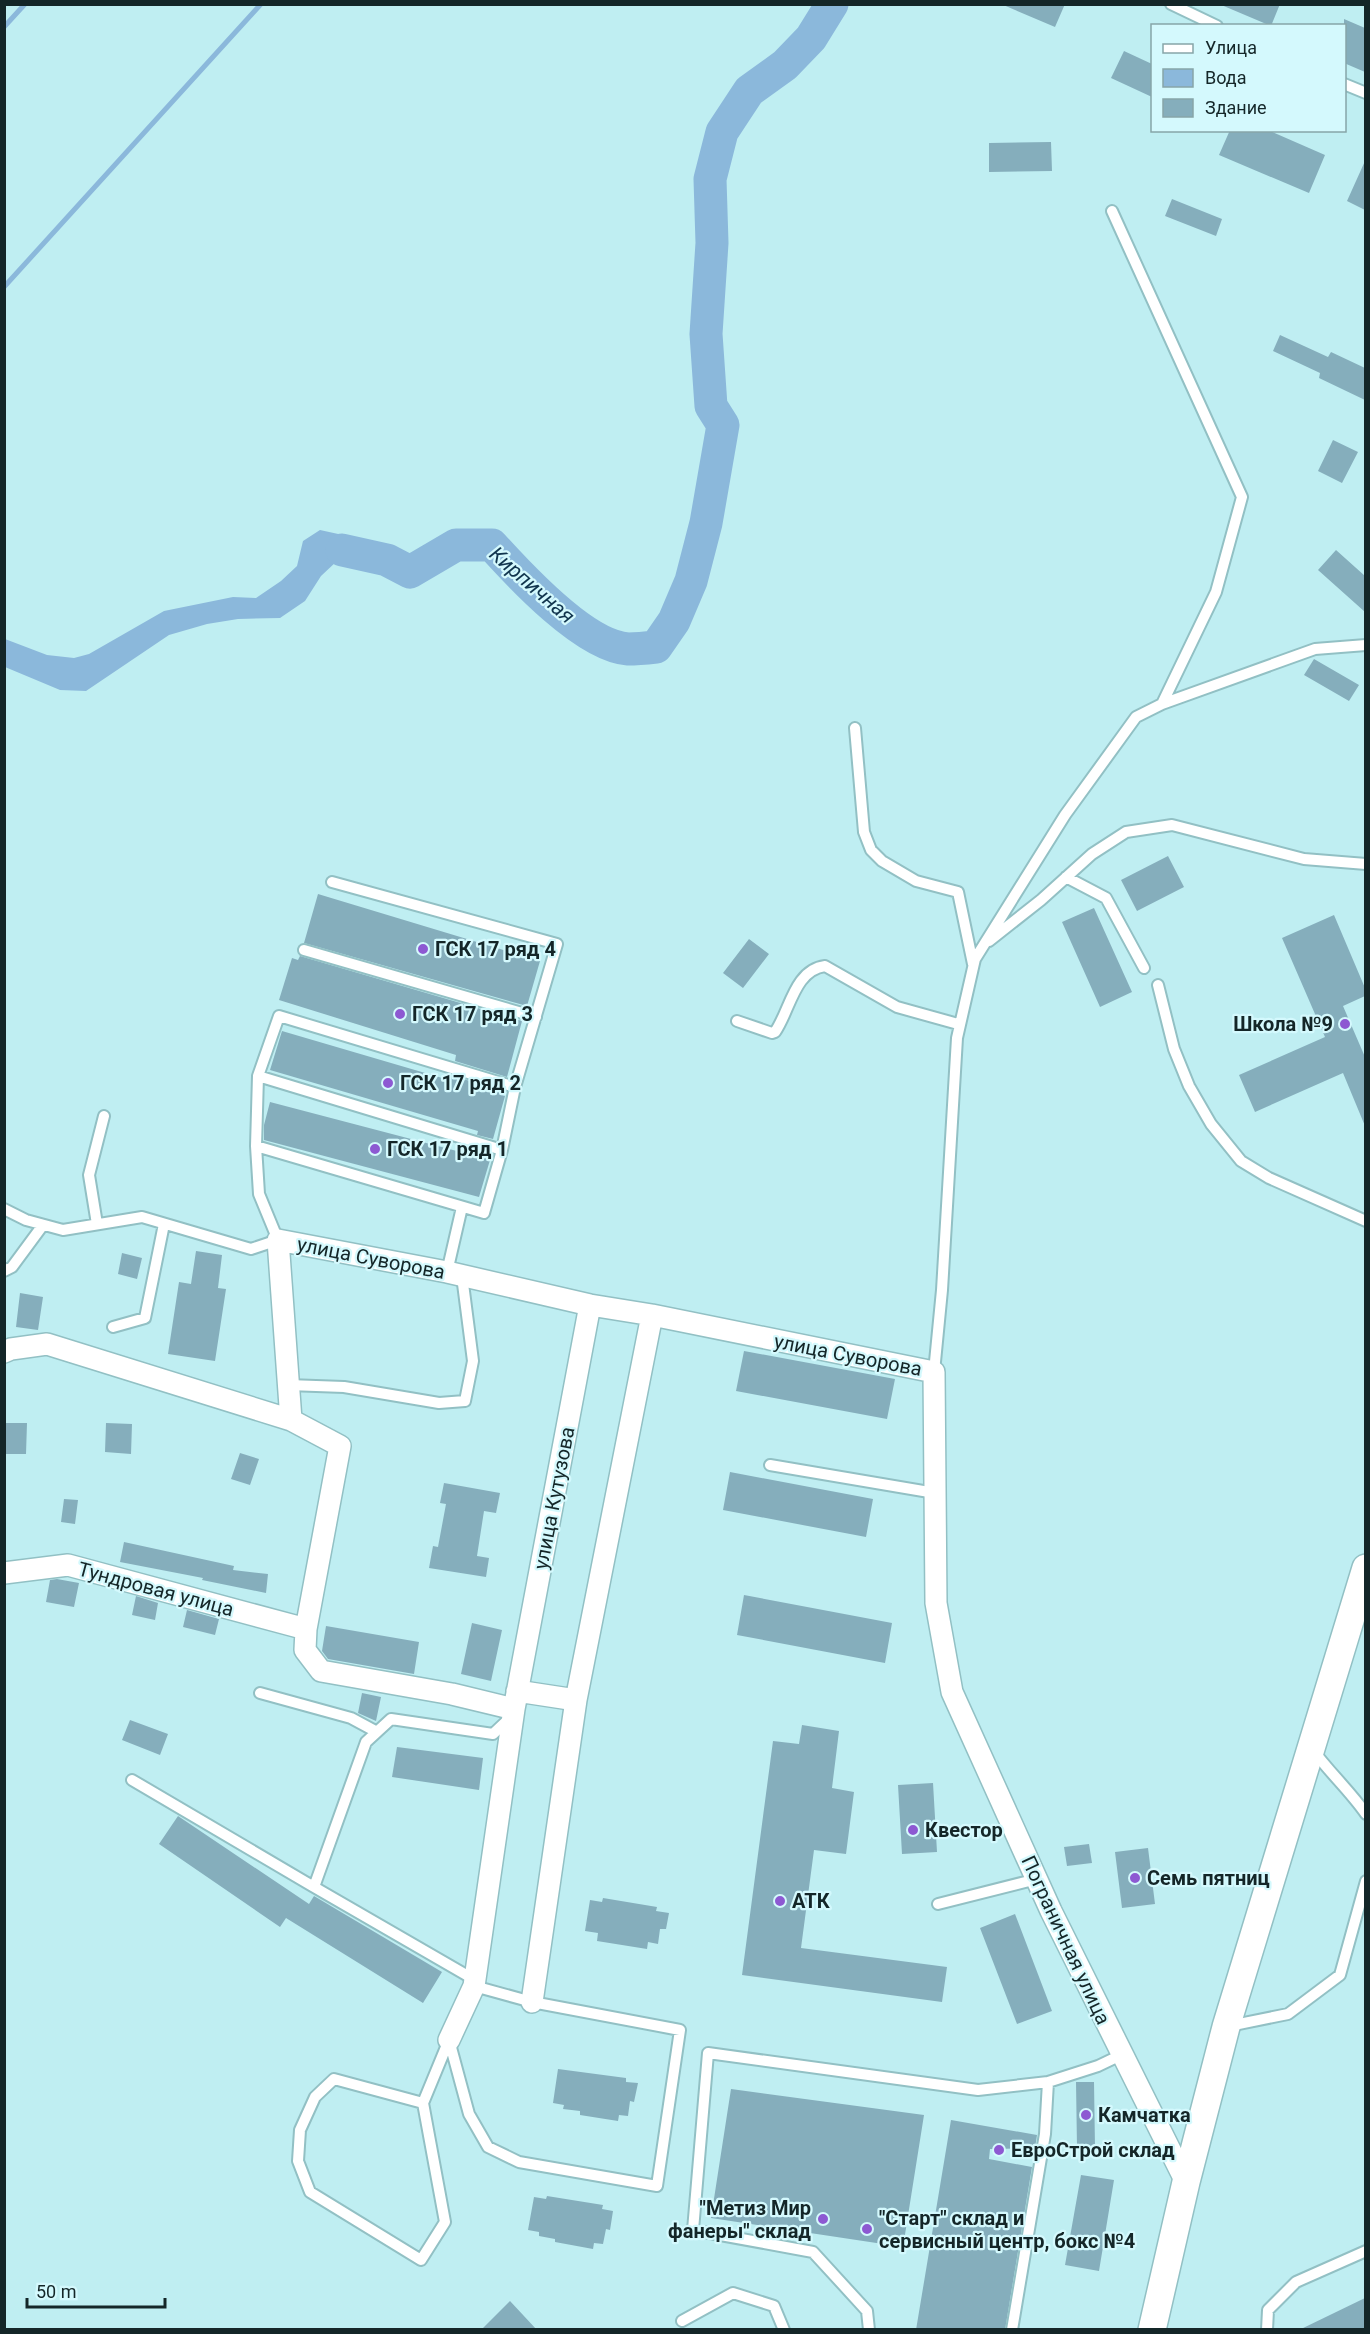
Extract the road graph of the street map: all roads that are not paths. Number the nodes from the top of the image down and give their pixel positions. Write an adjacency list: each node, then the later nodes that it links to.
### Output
1 (1171, 4): 2 (lane)
2 (1213, 24)
3 (1346, 85): 4 (lane)
4 (1365, 93)
5 (1112, 211): 7 (lane)
6 (1365, 645): 7 (lane)
7 (1162, 704): 12 (lane)
8 (855, 729): 14 (lane)
9 (1365, 864): 10 (lane)
10 (1066, 877): 12 (lane); 15 (lane)
11 (332, 882): 17 (lane)
12 (983, 946): 14 (lane)
13 (304, 950): 17 (lane)
14 (973, 965): 19 (lane)
15 (1144, 968)
16 (1158, 985): 27 (lane)
17 (536, 1017): 21 (lane)
18 (737, 1021): 19 (lane)
19 (958, 1024): 38 (lane)
20 (258, 1076): 21 (lane); 23 (lane); 24 (lane)
21 (515, 1087): 24 (lane)
22 (104, 1116): 29 (lane)
23 (255, 1146): 25 (lane); 31 (lane)
24 (502, 1150): 25 (lane)
25 (462, 1207): 33 (lane)
26 (4, 1209): 28 (lane)
27 (1365, 1221)
28 (43, 1224): 29 (lane); 32 (lane)
29 (97, 1224): 30 (lane)
30 (164, 1224): 31 (lane); 36 (lane)
31 (278, 1240): 33 (street, улица Суворова); 39 (street, улица Суворова)
32 (4, 1271)
33 (454, 1274): 34 (street, улица Суворова); 39 (lane)
34 (590, 1305): 35 (street, улица Суворова); 48 (street, улица Кутузова)
35 (652, 1315): 38 (street, улица Суворова); 47 (street)
36 (113, 1327)
37 (4, 1352): 40 (street)
38 (934, 1372): 42 (street, Пограничная улица)
39 (288, 1385): 40 (street, улица Суворова)
40 (291, 1420): 45 (street)
41 (770, 1465): 42 (lane)
42 (935, 1493): 53 (street, Пограничная улица)
43 (1365, 1568): 50 (street)
44 (4, 1573): 45 (street, Тундровая улица)
45 (306, 1629): 48 (street)
46 (260, 1693): 49 (lane)
47 (576, 1700): 48 (street); 58 (street)
48 (515, 1705): 49 (lane); 57 (street, улица Кутузова)
49 (377, 1732): 55 (lane)
50 (1312, 1748): 52 (lane); 59 (street)
51 (132, 1780): 55 (lane)
52 (1365, 1814)
53 (1037, 1880): 56 (lane); 61 (street, Пограничная улица)
54 (1365, 1881): 59 (lane)
55 (314, 1887): 57 (lane)
56 (938, 1904)
57 (475, 1983): 58 (lane); 60 (street, улица Кутузова)
58 (532, 2002): 60 (lane)
59 (1226, 2026): 64 (street)
60 (449, 2040): 63 (lane)
61 (1121, 2055): 62 (lane); 64 (street, Пограничная улица)
62 (1048, 2082): 68 (lane); 69 (lane)
63 (423, 2103): 63 (lane)
64 (1186, 2182): 70 (street)
65 (1365, 2251): 71 (lane)
66 (682, 2320): 67 (lane)
67 (784, 2330)
68 (869, 2330)
69 (1012, 2330)
70 (1152, 2330)
71 (1267, 2330)

